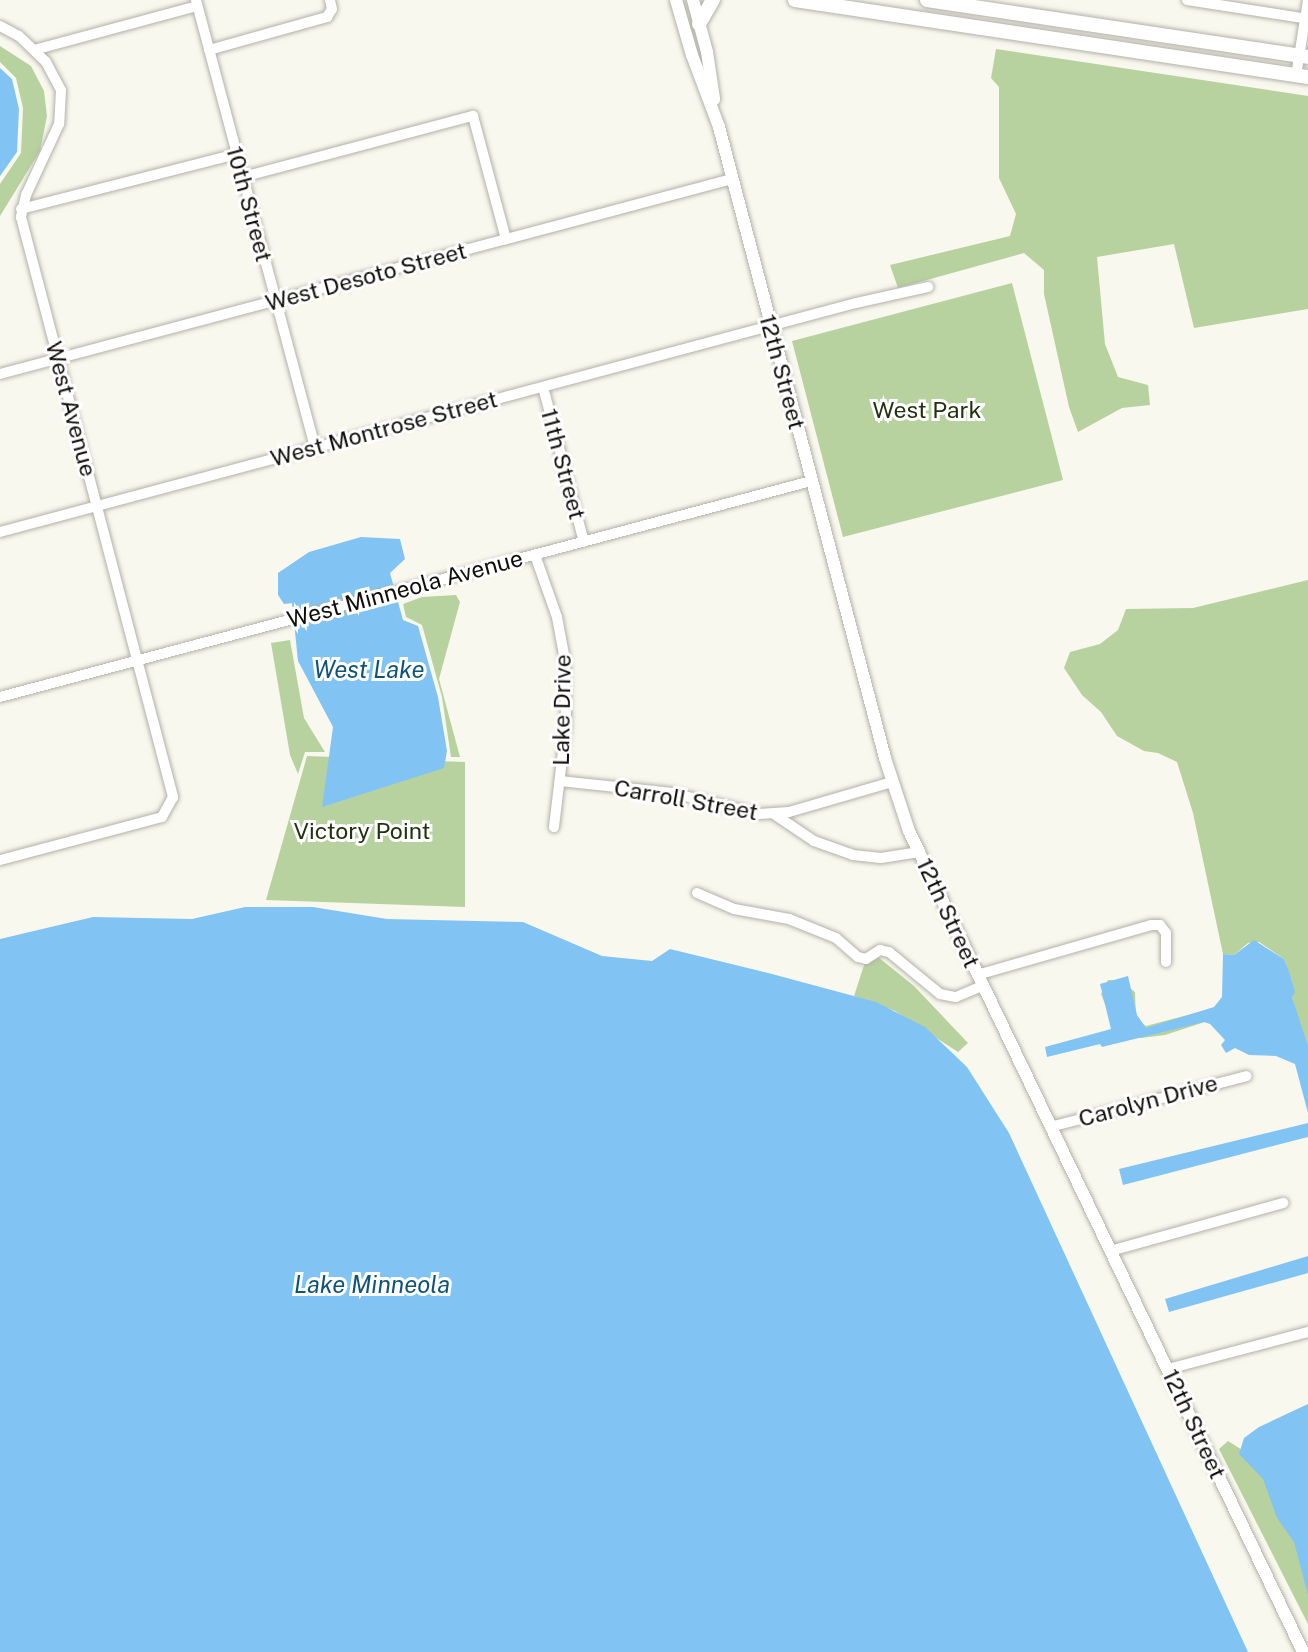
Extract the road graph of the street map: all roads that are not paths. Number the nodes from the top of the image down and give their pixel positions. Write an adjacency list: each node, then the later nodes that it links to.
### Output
1 (330, 0): 15 (street)
2 (676, 0): 17 (main road, 12th Street)
3 (693, 0): 12 (main road, 12th Street)
4 (713, 0): 12 (highway)
5 (795, 0): 19 (highway)
6 (927, 0): 18 (highway)
7 (1187, 0): 10 (street)
8 (1308, 0): 11 (street)
9 (196, 3): 14 (street); 15 (street, 10th Street)
10 (1225, 3): 11 (street)
11 (1306, 19): 18 (street)
12 (699, 24): 16 (main road, 12th Street)
13 (0, 26): 14 (street)
14 (34, 50): 24 (street)
15 (209, 50): 21 (street, 10th Street)
16 (707, 52): 17 (street); 20 (main road, 12th Street)
17 (692, 55): 20 (main road, 12th Street)
18 (1303, 57): 19 (street)
19 (1302, 76)
20 (719, 127): 23 (main road, 12th Street)
21 (237, 154): 22 (street, 10th Street); 24 (street)
22 (243, 177): 25 (street); 27 (street, 10th Street)
23 (732, 179): 25 (street, West Desoto Street); 28 (main road, 12th Street)
24 (21, 209): 29 (street, West Avenue)
25 (506, 239): 27 (street, West Desoto Street)
26 (928, 287): 28 (street, West Montrose Street)
27 (275, 302): 29 (street, West Desoto Street); 32 (street, 10th Street)
28 (769, 327): 31 (street, West Montrose Street); 33 (main road, 12th Street)
29 (58, 359): 30 (street, West Desoto Street); 34 (street, West Avenue)
30 (0, 374)
31 (543, 387): 32 (street, West Montrose Street); 36 (street, 11th Street)
32 (315, 448): 34 (street, West Montrose Street)
33 (811, 481): 36 (street, West Minneola Avenue); 41 (main road, 12th Street)
34 (97, 505): 35 (street, West Montrose Street); 38 (street, West Avenue)
35 (0, 532)
36 (583, 542): 37 (street, West Minneola Avenue)
37 (535, 555): 38 (street, West Minneola Avenue); 40 (street, Lake Drive)
38 (139, 660): 39 (street, West Minneola Avenue); 45 (street, West Avenue)
39 (0, 697)
40 (560, 781): 42 (street, Carroll Street); 43 (street, Lake Drive)
41 (892, 782): 42 (street, Carroll Street); 44 (main road, 12th Street)
42 (774, 814): 44 (street)
43 (554, 827)
44 (918, 852): 48 (main road, 12th Street)
45 (0, 860)
46 (697, 892): 48 (street)
47 (1166, 962): 48 (street)
48 (980, 980): 50 (main road, 12th Street)
49 (1247, 1076): 50 (street, Carolyn Drive)
50 (1050, 1127): 52 (main road, 12th Street)
51 (1283, 1203): 52 (street)
52 (1110, 1251): 54 (main road, 12th Street)
53 (1308, 1332): 54 (street)
54 (1168, 1369): 55 (main road, 12th Street)
55 (1303, 1652)

